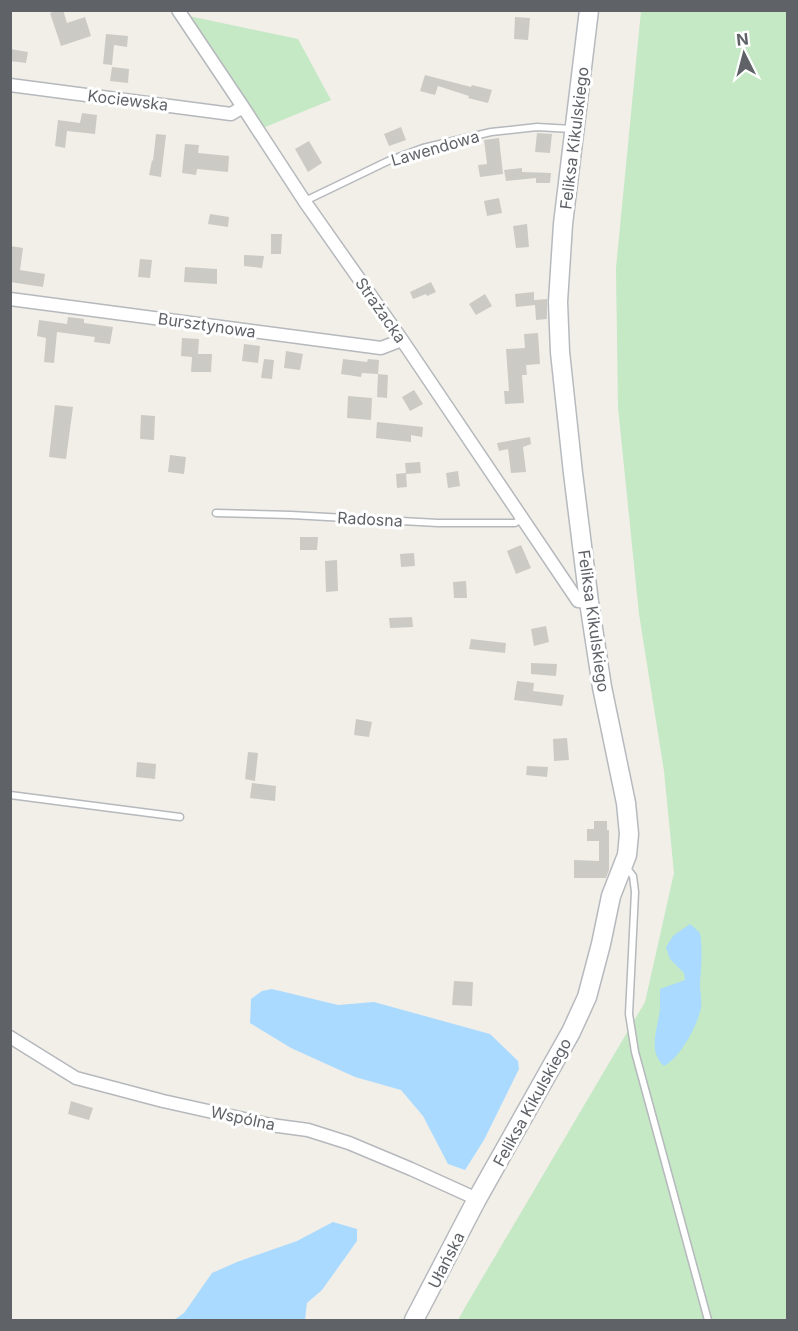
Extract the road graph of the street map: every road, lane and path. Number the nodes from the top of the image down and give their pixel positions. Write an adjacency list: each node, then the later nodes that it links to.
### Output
1 (178, 10): 4 (street, Strażacka)
2 (589, 10): 5 (main road, Feliksa Kikulskiego)
3 (10, 85): 4 (street, Kociewska)
4 (243, 107): 6 (street, Strażacka)
5 (575, 129): 6 (lane, Lawendowa); 11 (main road, Feliksa Kikulskiego)
6 (305, 202): 8 (street, Strażacka)
7 (10, 299): 8 (street, Bursztynowa)
8 (402, 340): 10 (street, Strażacka)
9 (216, 513): 10 (lane, Radosna)
10 (523, 518): 11 (street, Strażacka)
11 (589, 602): 14 (main road, Feliksa Kikulskiego)
12 (10, 795): 13 (lane)
13 (180, 817)
14 (623, 864): 16 (main road, Feliksa Kikulskiego); 18 (lane)
15 (10, 1037): 16 (street, Wspólna)
16 (477, 1199): 17 (main road, Ułańska)
17 (414, 1320)
18 (708, 1320)

